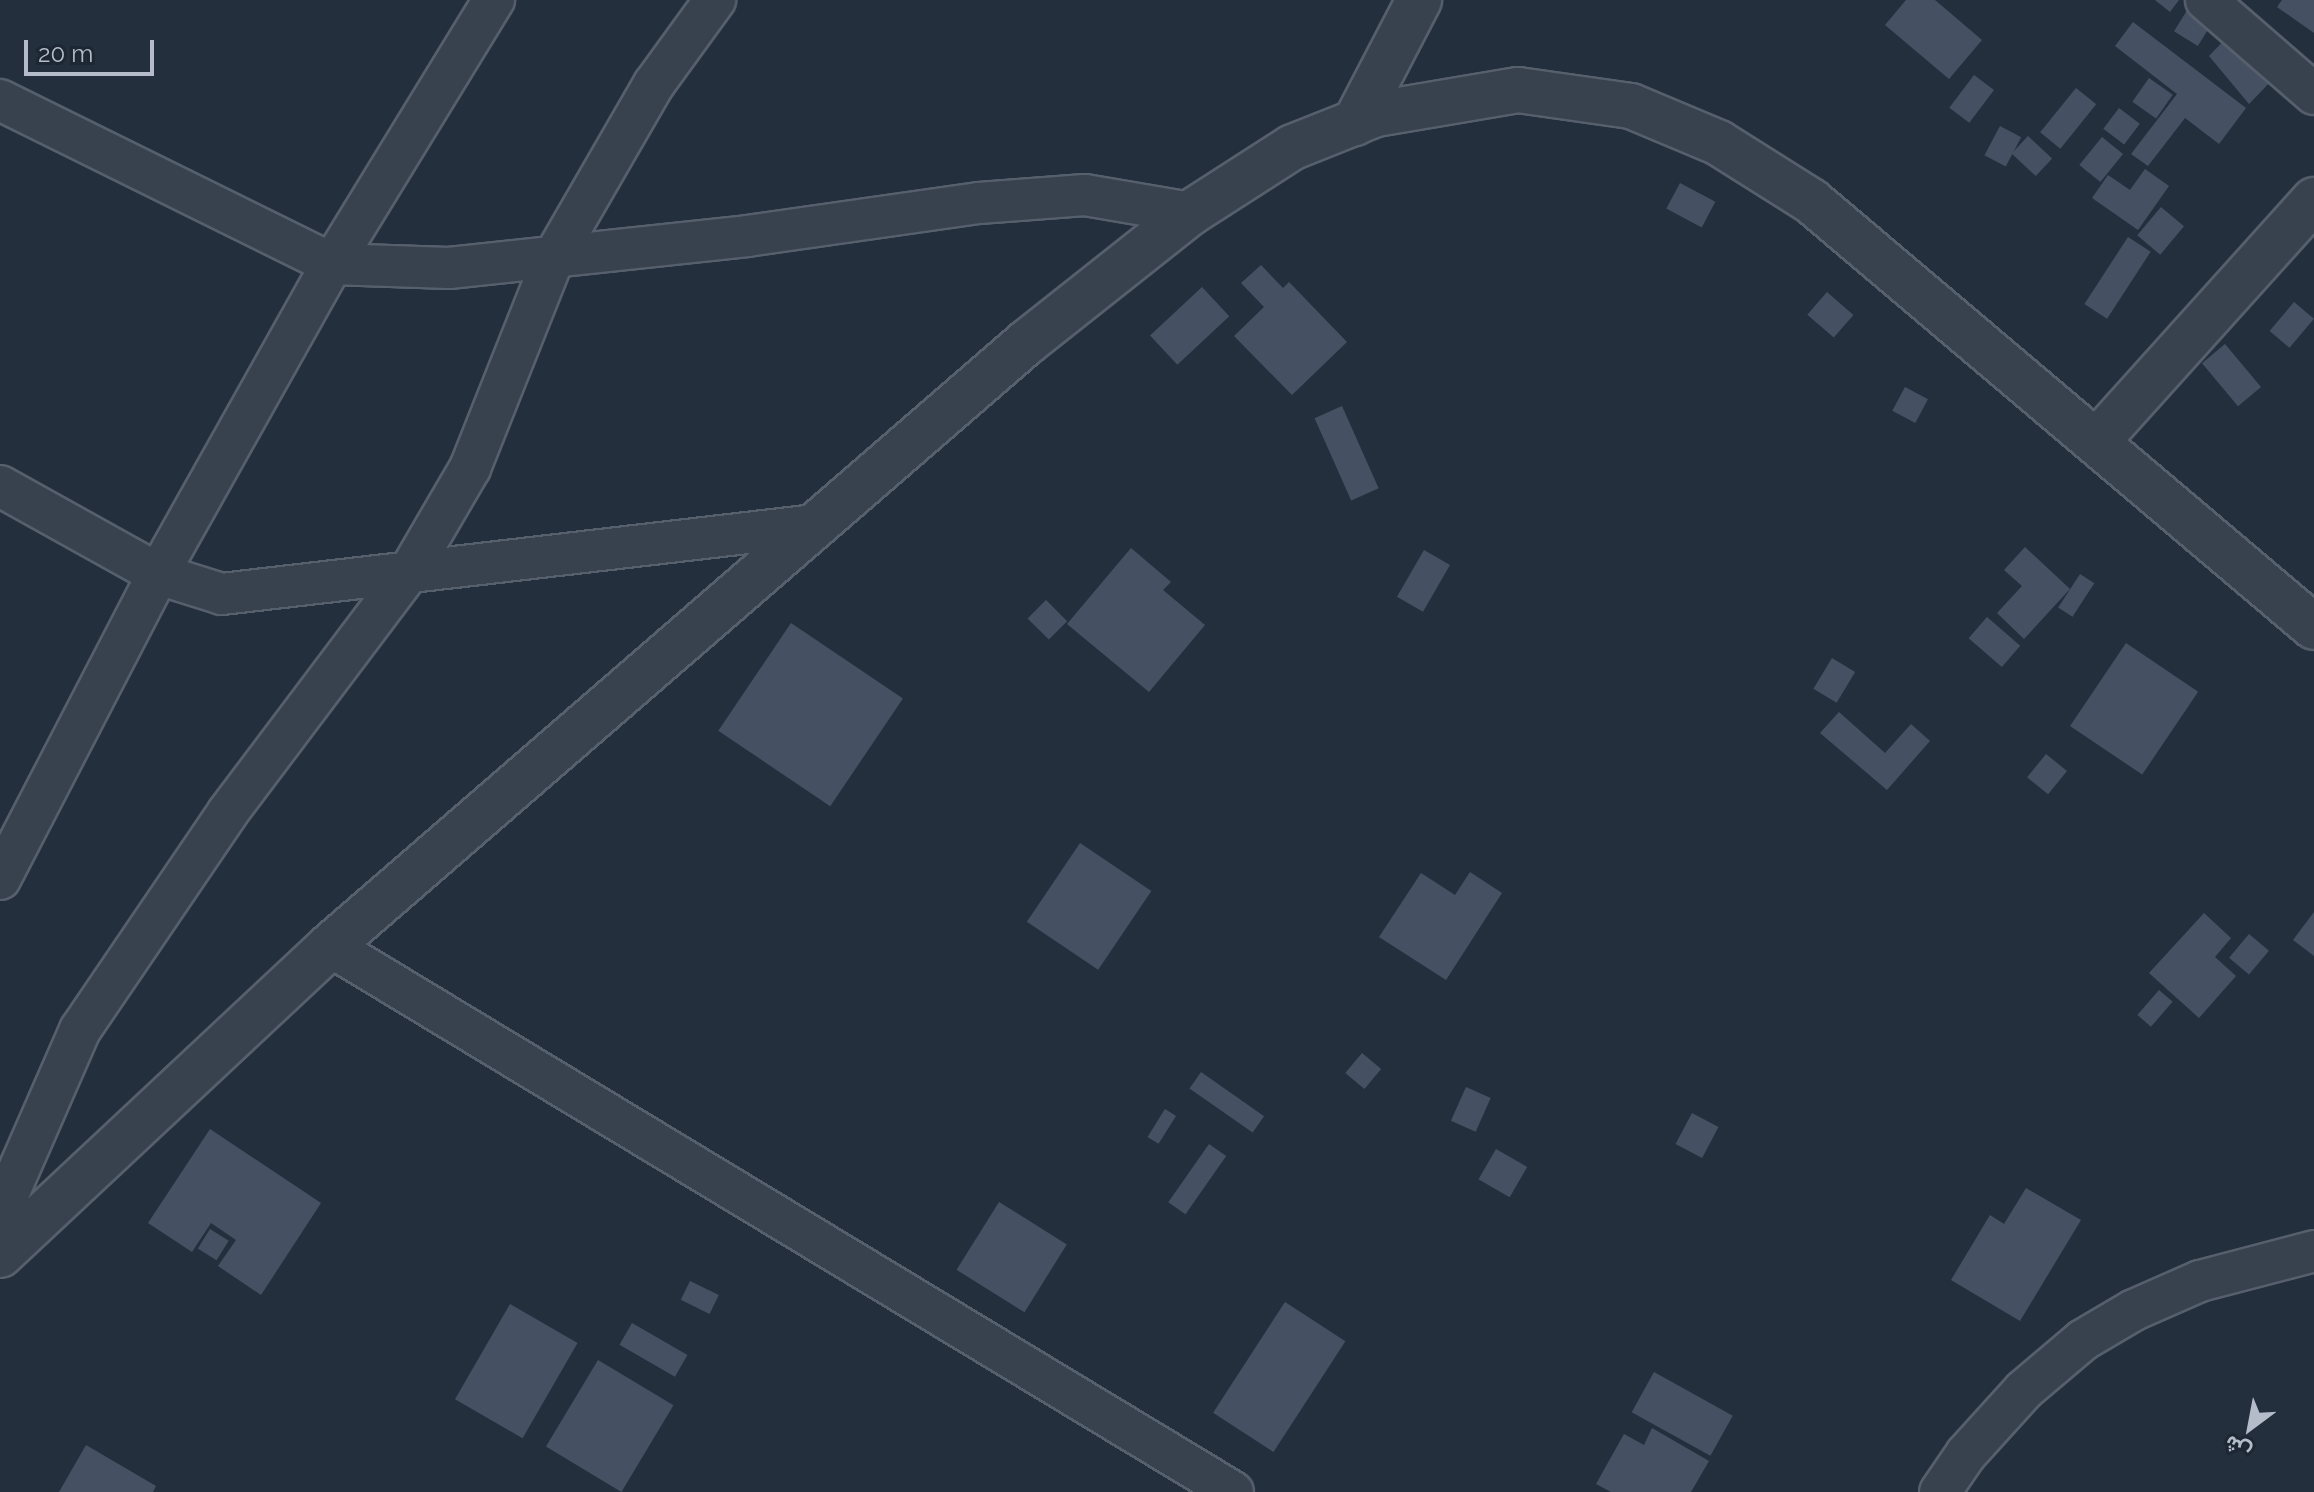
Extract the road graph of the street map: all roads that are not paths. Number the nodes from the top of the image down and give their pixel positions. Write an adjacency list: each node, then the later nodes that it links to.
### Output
1 (715, 0): 10 (street)
2 (1419, 0): 7 (street)
3 (2206, 0): 5 (street)
4 (491, 1): 11 (street)
5 (2314, 94)
6 (0, 100): 11 (street)
7 (1355, 123): 9 (street); 12 (street)
8 (2314, 200): 12 (street)
9 (1190, 213): 10 (street); 14 (street)
10 (554, 257): 11 (street); 15 (street)
11 (332, 264): 16 (street)
12 (2098, 440): 17 (street)
13 (0, 486): 16 (street)
14 (816, 525): 15 (street); 20 (street)
15 (411, 569): 16 (street); 21 (street)
16 (158, 574): 18 (street)
17 (2314, 627)
18 (9, 839): 19 (street)
19 (0, 879)
20 (330, 946): 21 (street); 23 (street)
21 (3, 1236)
22 (2314, 1251): 24 (street)
23 (1233, 1492)
24 (1940, 1492)

